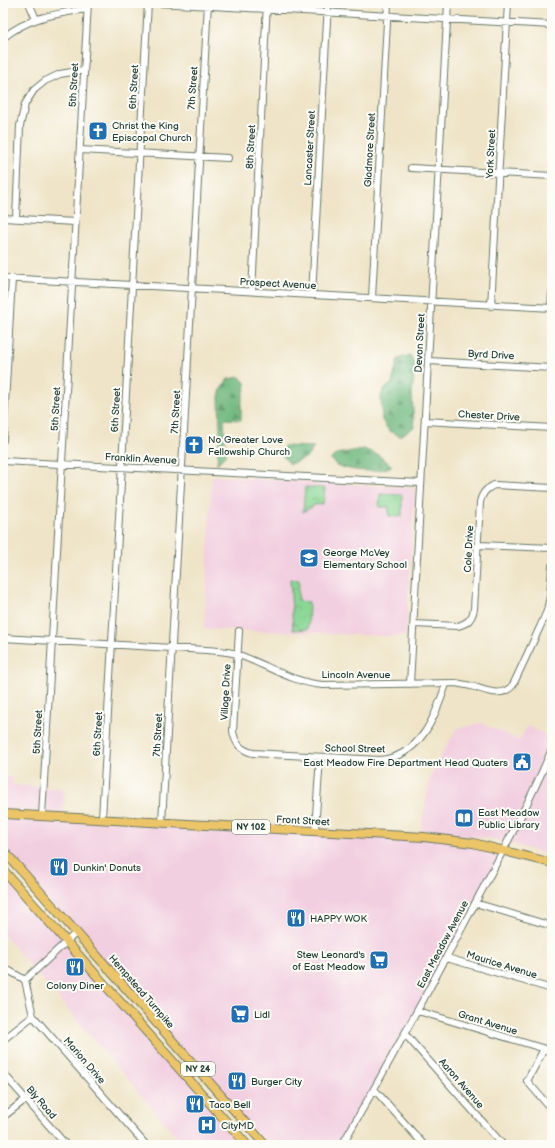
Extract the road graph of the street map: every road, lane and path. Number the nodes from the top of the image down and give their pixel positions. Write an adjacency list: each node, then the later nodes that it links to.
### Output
1 (29, 3): 14 (street)
2 (148, 3): 20 (street, 6th Street)
3 (158, 3): 8 (street)
4 (328, 3): 11 (street, Lancaster Street)
5 (388, 3): 12 (street, Gladmore Street)
6 (448, 3): 13 (street, Devon Street)
7 (508, 3): 15 (street, York Street)
8 (208, 4): 10 (street); 21 (street, 7th Street)
9 (87, 6): 14 (street); 18 (street, 5th Street)
10 (267, 6): 11 (street); 35 (street, 8th Street)
11 (327, 12): 12 (street); 37 (street, Lancaster Street)
12 (387, 16): 13 (street); 38 (street, Gladmore Street)
13 (447, 19): 15 (street); 24 (street, Devon Street)
14 (36, 20): 17 (street)
15 (507, 22): 16 (street); 25 (street, York Street)
16 (552, 25)
17 (3, 38)
18 (84, 70): 19 (street, 5th Street); 28 (street)
19 (80, 150): 20 (street); 29 (street, 5th Street)
20 (139, 153): 21 (street); 33 (street, 6th Street)
21 (199, 157): 22 (street); 34 (street, 7th Street)
22 (228, 158)
23 (411, 168): 24 (street)
24 (439, 170): 25 (street); 39 (street, Devon Street)
25 (499, 173): 26 (street); 40 (street, York Street)
26 (552, 176)
27 (3, 218): 28 (street)
28 (16, 218): 29 (street)
29 (75, 222): 32 (street, 5th Street)
30 (3, 278): 31 (street, Prospect Avenue)
31 (12, 278): 32 (street, Prospect Avenue); 46 (street)
32 (72, 282): 33 (street, Prospect Avenue); 48 (street, 5th Street)
33 (132, 285): 34 (street, Prospect Avenue); 49 (street, 6th Street)
34 (192, 288): 35 (street, Prospect Avenue); 50 (street, 7th Street)
35 (252, 291): 37 (street, Prospect Avenue)
36 (552, 293): 41 (street)
37 (312, 295): 38 (street, Prospect Avenue)
38 (372, 298): 39 (street, Prospect Avenue)
39 (431, 302): 40 (street, Prospect Avenue); 42 (street, Devon Street)
40 (491, 306): 41 (street, Prospect Avenue)
41 (552, 308)
42 (429, 361): 43 (street, Byrd Drive); 44 (street, Devon Street)
43 (552, 368)
44 (425, 421): 45 (street, Chester Drive); 51 (street, Devon Street)
45 (552, 428)
46 (3, 440)
47 (3, 460): 48 (street, Franklin Avenue)
48 (62, 464): 49 (street, Franklin Avenue); 59 (street, 5th Street)
49 (122, 467): 50 (street, Franklin Avenue); 60 (street, 6th Street)
50 (182, 470): 51 (street, Franklin Avenue); 61 (street, 7th Street)
51 (421, 484): 56 (street, Devon Street)
52 (552, 488): 53 (street, Cole Drive)
53 (478, 545): 54 (street); 56 (street, Cole Drive)
54 (552, 548)
55 (552, 566): 64 (street, Lincoln Avenue)
56 (414, 624): 63 (street, Devon Street)
57 (239, 630): 62 (street, Village Drive)
58 (3, 638): 59 (street, Lincoln Avenue)
59 (52, 641): 60 (street, Lincoln Avenue); 69 (street, 5th Street)
60 (112, 644): 61 (street, Lincoln Avenue); 70 (street, 6th Street)
61 (172, 648): 62 (street, Lincoln Avenue); 71 (street, 7th Street)
62 (238, 654): 63 (street, Lincoln Avenue); 66 (street, Village Drive)
63 (410, 684): 64 (street, Lincoln Avenue)
64 (446, 684): 67 (street, School Street)
65 (552, 749): 74 (street, East Meadow Avenue)
66 (245, 751): 67 (street, School Street)
67 (320, 758): 72 (street)
68 (3, 814): 69 (main road, Front Street / NY 102)
69 (42, 816): 70 (main road, Front Street / NY 102)
70 (102, 819): 71 (main road, Front Street / NY 102)
71 (162, 822): 72 (main road, Front Street / NY 102)
72 (315, 830): 74 (main road, Front Street / NY 102)
73 (3, 850): 79 (main road, Hempstead Turnpike / NY 24)
74 (504, 850): 75 (main road, Front Street / NY 102); 77 (street, East Meadow Avenue)
75 (552, 864)
76 (3, 870): 80 (main road, NY 24)
77 (475, 903): 78 (street); 81 (street, East Meadow Avenue)
78 (552, 926)
79 (77, 932): 80 (street); 99 (main road, Hempstead Turnpike / NY 24)
80 (67, 941): 83 (street); 98 (main road, NY 24)
81 (447, 958): 84 (street, Maurice Avenue); 85 (street, East Meadow Avenue)
82 (3, 967): 83 (street)
83 (25, 980): 86 (street, Marion Drive)
84 (552, 989)
85 (418, 1011): 87 (street, East Meadow Avenue); 89 (street, Grant Avenue)
86 (33, 1016): 88 (street); 97 (street, Marion Drive)
87 (405, 1034): 92 (street, East Meadow Avenue); 102 (street, Aaron Avenue)
88 (3, 1040)
89 (544, 1049): 90 (street, Grant Avenue); 94 (street)
90 (552, 1052)
91 (3, 1073): 93 (street, Bly Road)
92 (374, 1089): 100 (street, East Meadow Avenue); 101 (street)
93 (26, 1099): 95 (street); 96 (street, Bly Road)
94 (552, 1110)
95 (3, 1117)
96 (66, 1145)
97 (146, 1145)
98 (247, 1145)
99 (265, 1145)
100 (343, 1145)
101 (424, 1145)
102 (503, 1145)

